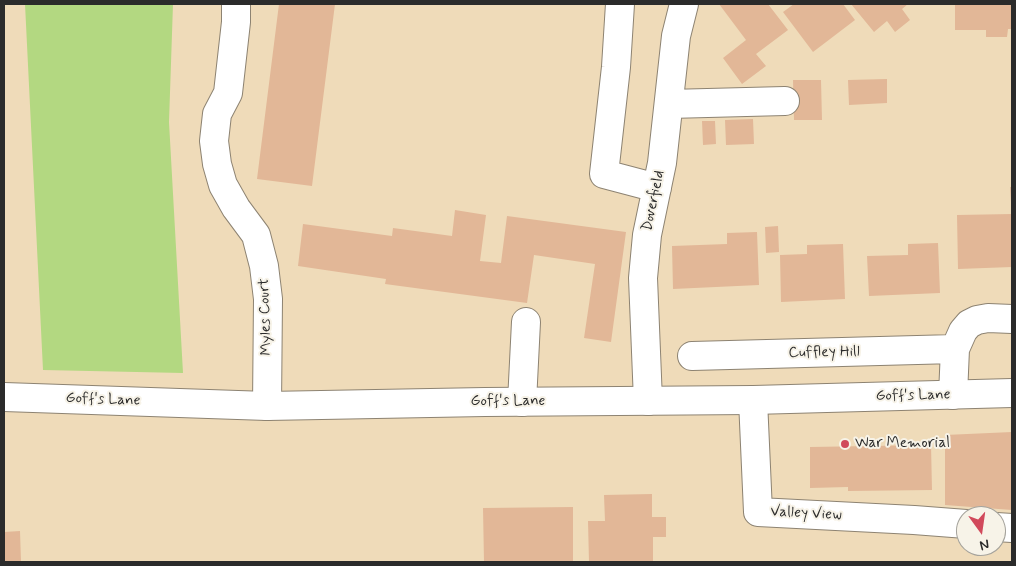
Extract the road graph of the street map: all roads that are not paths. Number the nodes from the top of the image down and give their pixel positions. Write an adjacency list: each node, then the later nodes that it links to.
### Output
1 (236, 4): 17 (street, Myles Court)
2 (620, 4): 6 (street)
3 (684, 4): 5 (street, Doverfield)
4 (785, 101): 5 (street)
5 (669, 104): 6 (street, Doverfield)
6 (657, 188): 14 (street, Doverfield)
7 (1012, 319): 9 (street)
8 (526, 322): 16 (street)
9 (955, 349): 10 (street, Cuffley Hill); 12 (street)
10 (692, 356)
11 (1012, 393): 12 (street, Goff's Lane)
12 (952, 395): 15 (street, Goff's Lane)
13 (4, 397): 17 (street, Goff's Lane)
14 (648, 400): 15 (street, Goff's Lane); 16 (street, Goff's Lane)
15 (753, 400): 18 (street, Valley View)
16 (522, 402): 17 (street, Goff's Lane)
17 (267, 406)
18 (956, 523)

